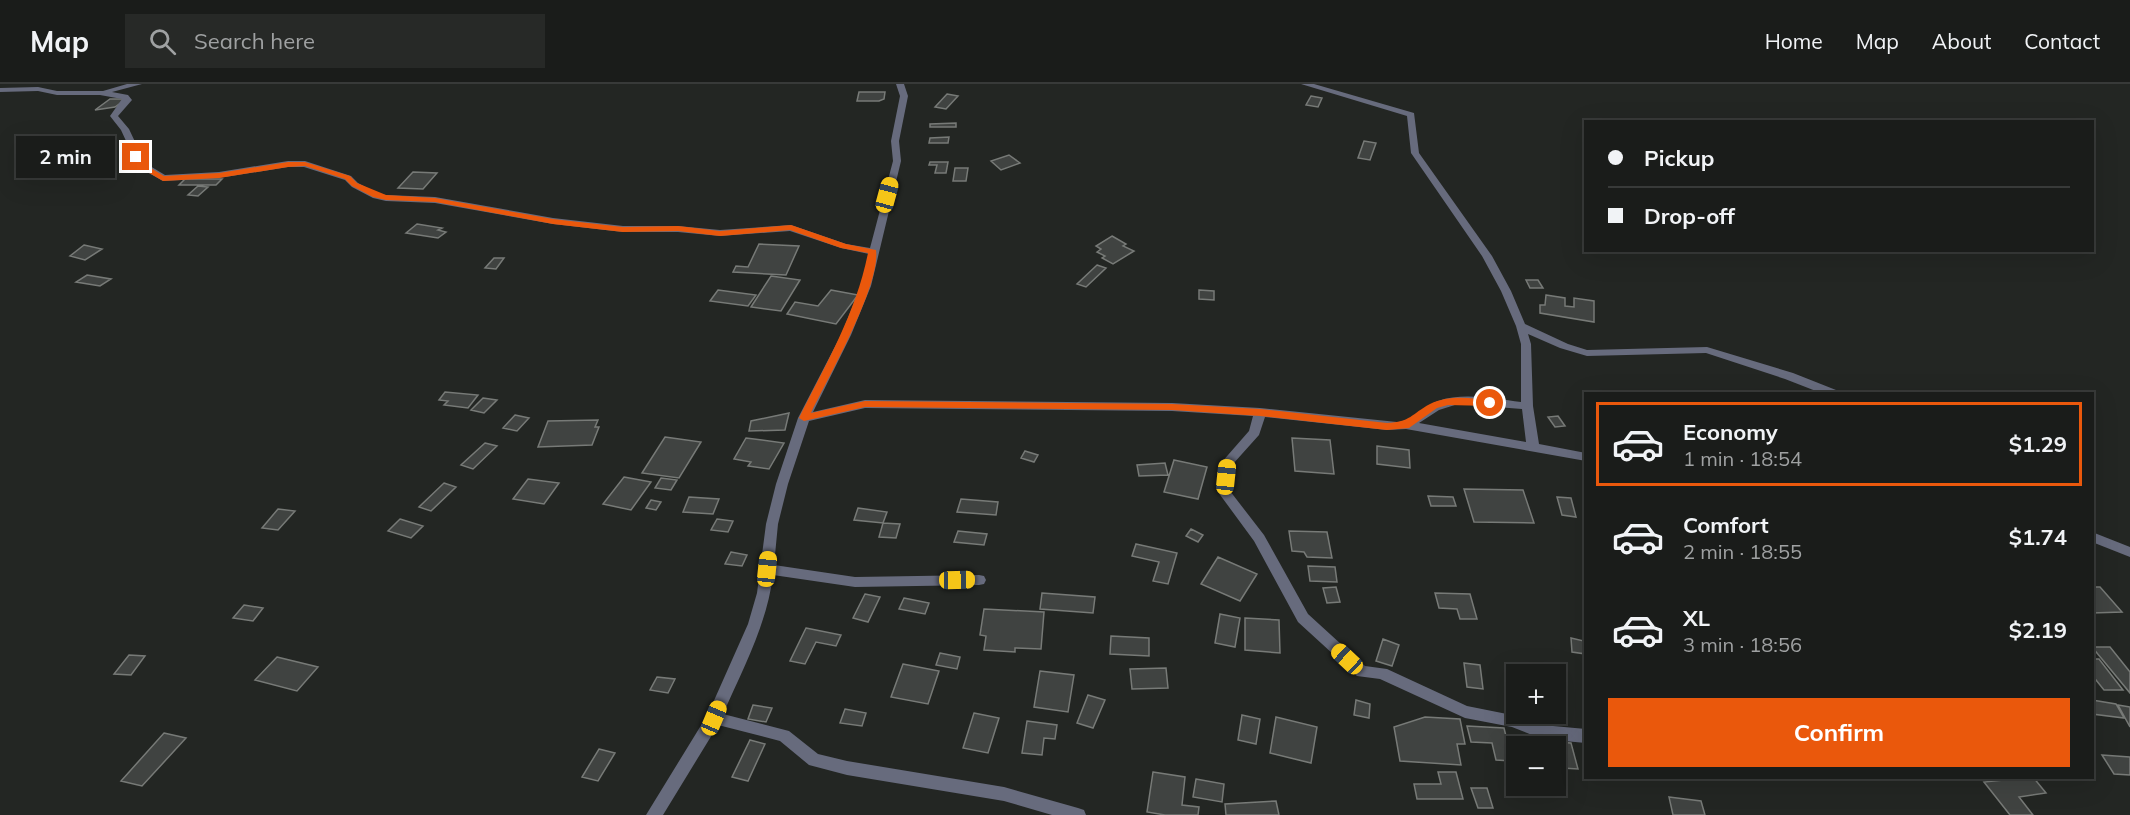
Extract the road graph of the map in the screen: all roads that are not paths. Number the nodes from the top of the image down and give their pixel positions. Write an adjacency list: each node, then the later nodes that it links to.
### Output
1 (138, 84): 5 (street)
2 (900, 84): 6 (street)
3 (1305, 84): 7 (street)
4 (0, 90): 5 (street)
5 (100, 93): 6 (street)
6 (873, 252): 11 (street)
7 (1521, 326): 8 (street); 9 (street)
8 (1829, 392)
9 (1527, 406): 12 (street); 13 (street)
10 (1260, 412): 11 (street); 12 (street); 20 (street)
11 (804, 418): 17 (street)
12 (1405, 425): 13 (street)
13 (1533, 447): 14 (street)
14 (1584, 457)
15 (2094, 538): 16 (street)
16 (2130, 552)
17 (767, 569): 18 (street); 19 (street)
18 (979, 580)
19 (714, 718): 21 (street); 22 (street)
20 (1584, 736)
21 (654, 815)
22 (1078, 815)

